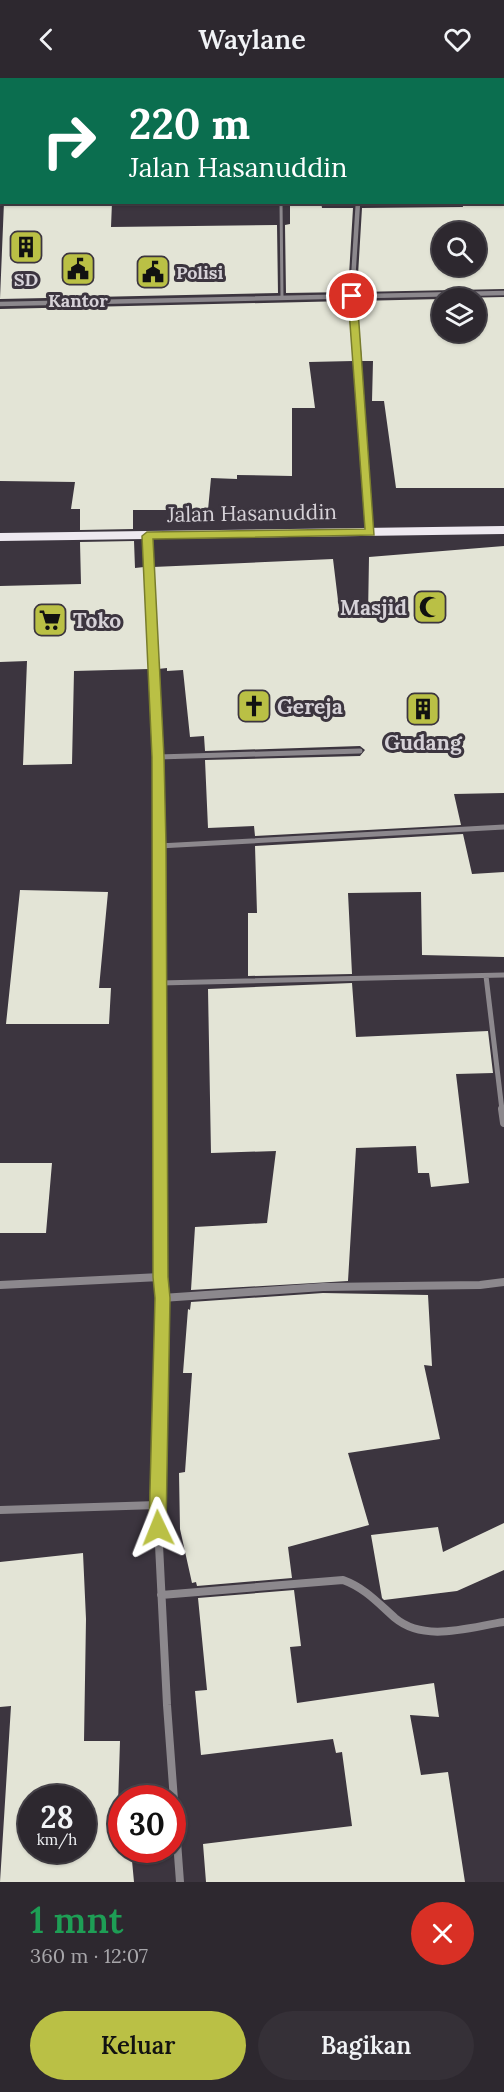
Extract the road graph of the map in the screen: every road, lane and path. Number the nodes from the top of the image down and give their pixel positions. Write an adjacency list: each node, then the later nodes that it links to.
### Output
1 (281, 204): 5 (lane)
2 (358, 204): 4 (street)
3 (504, 293): 4 (street)
4 (352, 296): 5 (street); 8 (street)
5 (282, 297): 6 (street)
6 (0, 304)
7 (504, 530): 8 (highway, Jalan Hasanuddin)
8 (370, 532): 9 (highway, Jalan Hasanuddin)
9 (147, 536): 10 (highway, Jalan Hasanuddin); 12 (street)
10 (0, 537)
11 (360, 751): 12 (street)
12 (158, 757): 14 (street)
13 (504, 827): 14 (street)
14 (159, 846): 17 (street)
15 (504, 975): 16 (street)
16 (486, 976): 17 (street); 18 (street)
17 (160, 984): 19 (street)
18 (504, 1123)
19 (160, 1277): 21 (street); 22 (street)
20 (504, 1282): 22 (street)
21 (0, 1285)
22 (162, 1298): 23 (street)
23 (157, 1506): 24 (street); 25 (street)
24 (0, 1510)
25 (161, 1595): 26 (street); 27 (street)
26 (504, 1622)
27 (180, 1882)

